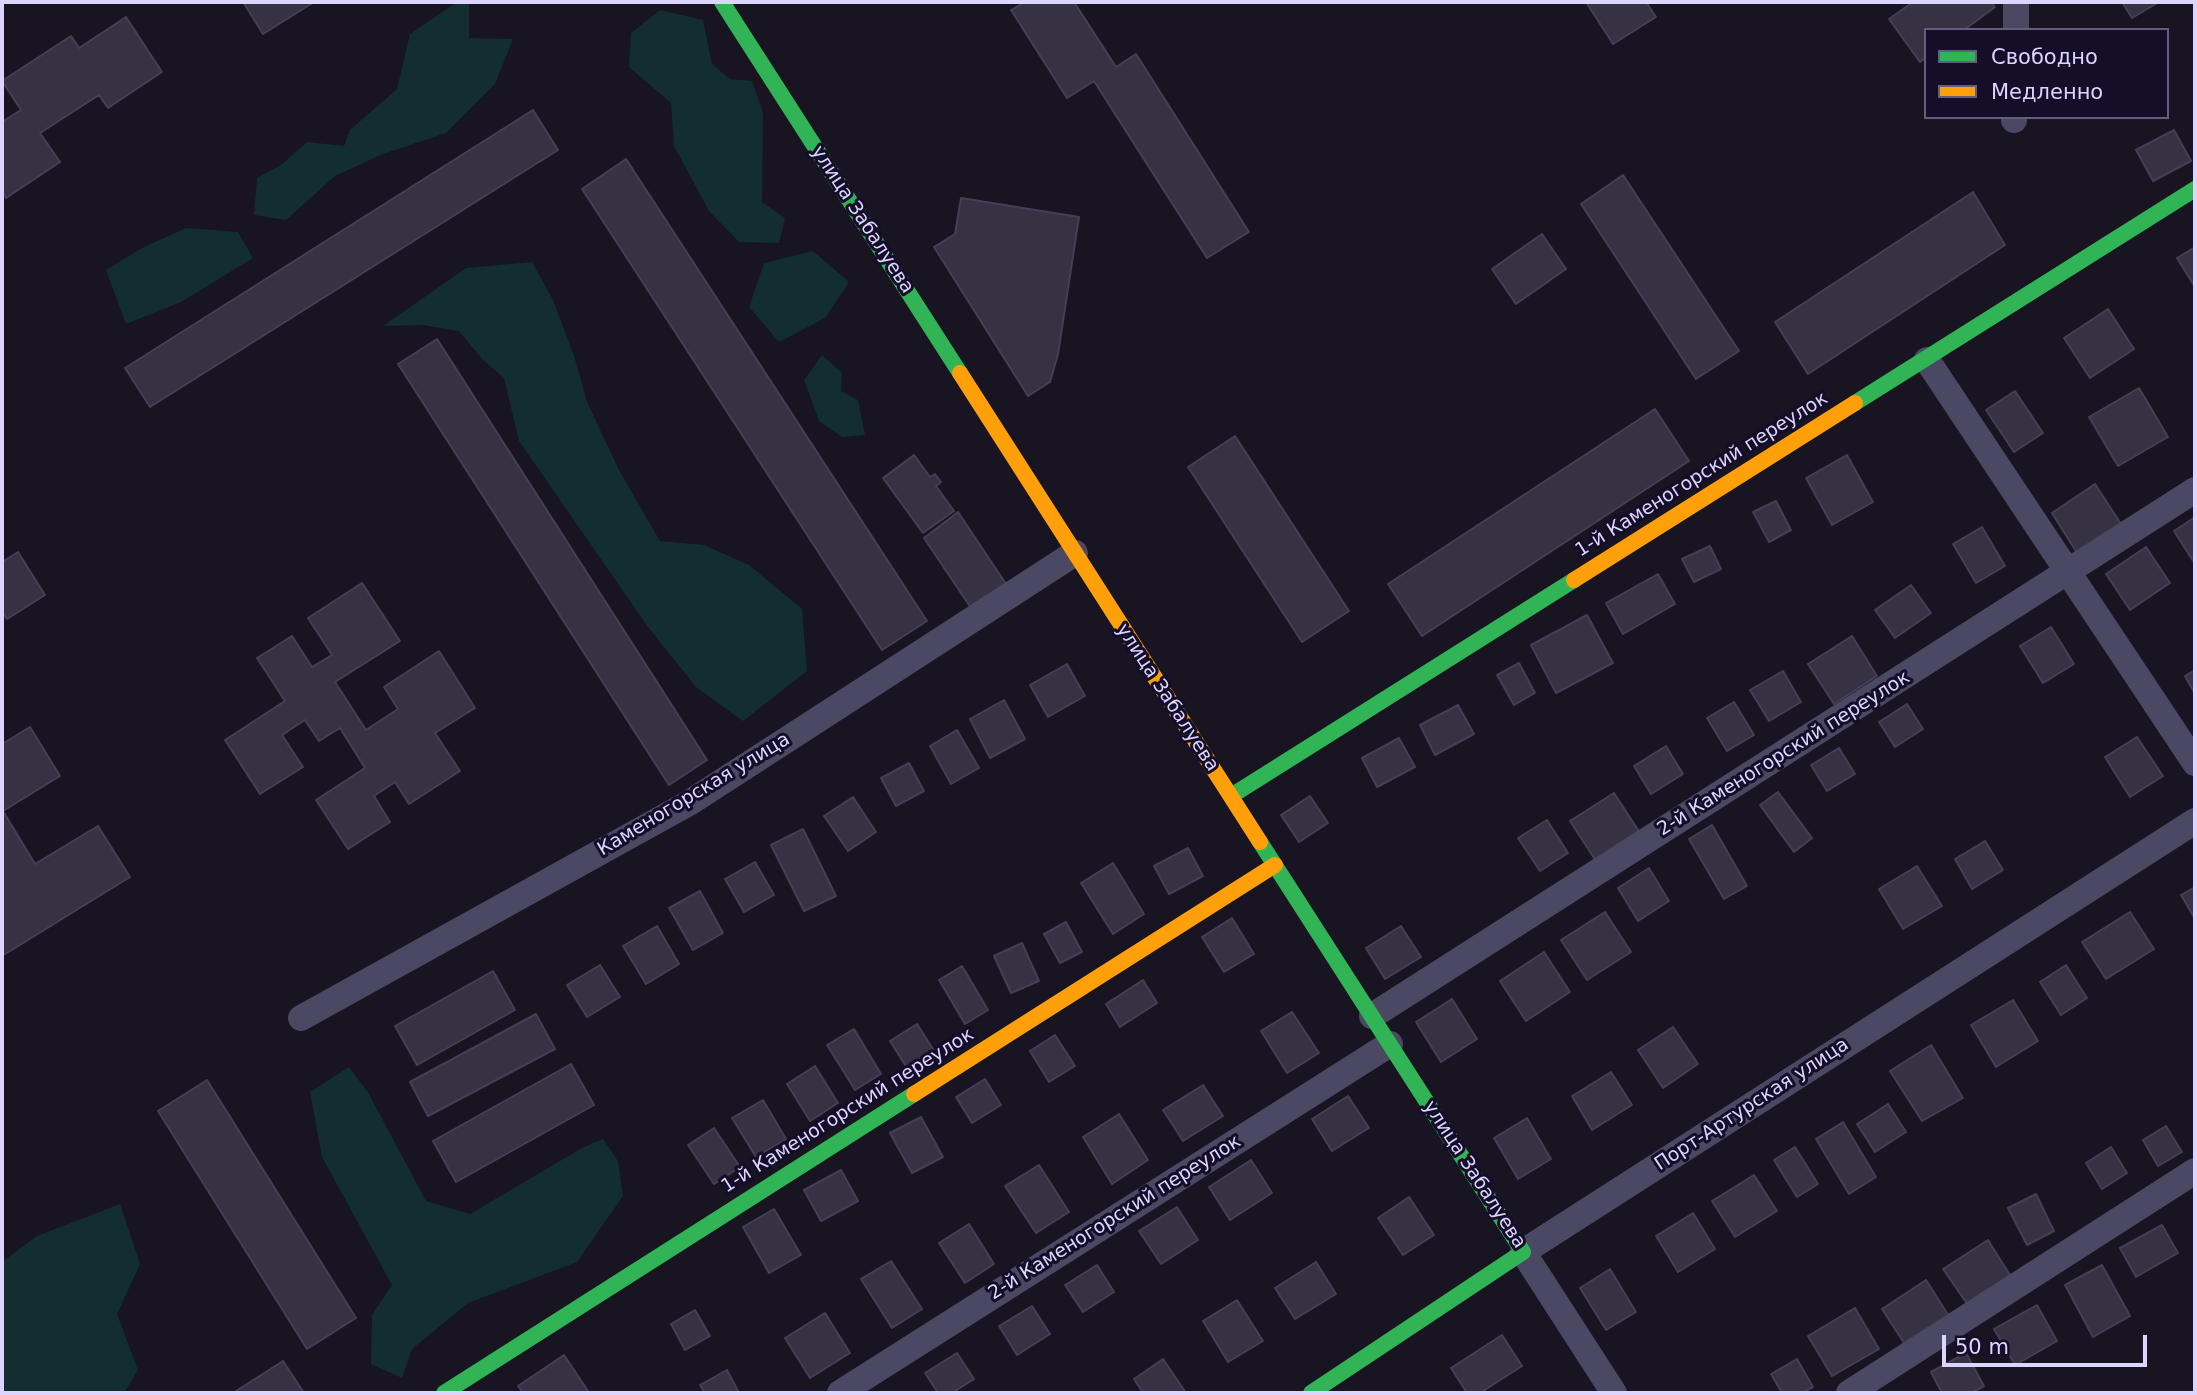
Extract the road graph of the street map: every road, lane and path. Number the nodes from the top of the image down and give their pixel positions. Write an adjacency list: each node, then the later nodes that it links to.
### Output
1 (722, 2): 7 (street, улица Забалуева)
2 (2016, 2): 3 (street)
3 (2016, 28)
4 (2195, 188): 5 (street, 1-й Каменогорский переулок)
5 (1927, 360): 8 (street); 10 (street, 1-й Каменогорский переулок)
6 (2195, 490): 8 (street, 2-й Каменогорский переулок)
7 (1075, 553): 10 (street, улица Забалуева); 14 (street, Каменогорская улица)
8 (2068, 573): 9 (street); 13 (street, 2-й Каменогорский переулок)
9 (2195, 763)
10 (1231, 796): 12 (street, улица Забалуева)
11 (2195, 821): 17 (street, Порт-Артурская улица)
12 (1275, 865): 13 (street, улица Забалуева); 18 (street, 1-й Каменогорский переулок)
13 (1372, 1017): 15 (street, улица Забалуева)
14 (301, 1018)
15 (1390, 1044): 17 (street, улица Забалуева); 19 (street, 2-й Каменогорский переулок)
16 (2195, 1171): 22 (street)
17 (1523, 1252): 20 (street, Порт-Артурская улица); 21 (street, улица Забалуева)
18 (444, 1393)
19 (840, 1393)
20 (1311, 1393)
21 (1614, 1393)
22 (1849, 1393)

